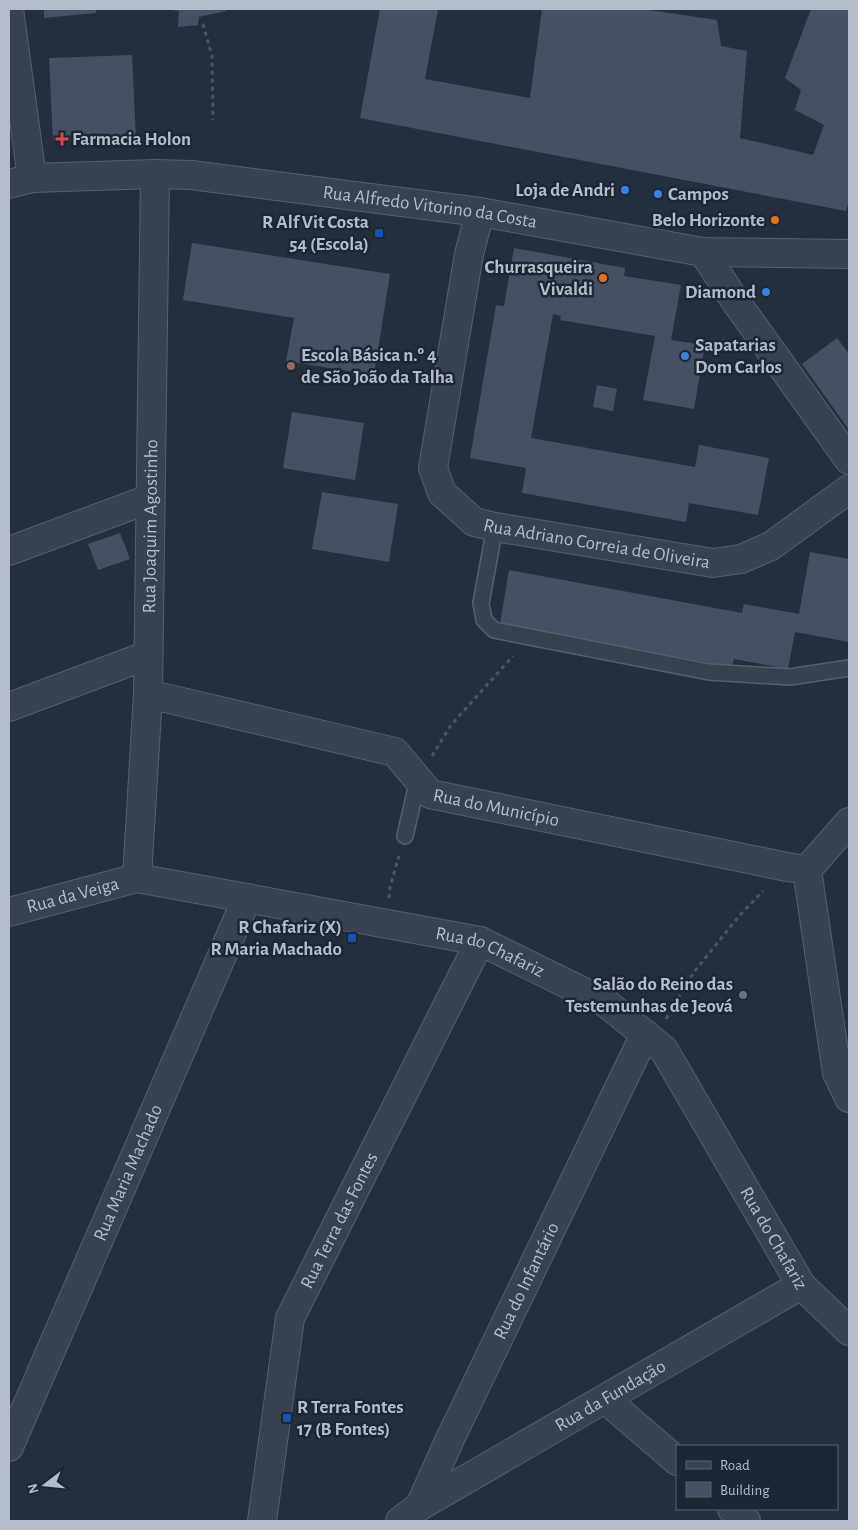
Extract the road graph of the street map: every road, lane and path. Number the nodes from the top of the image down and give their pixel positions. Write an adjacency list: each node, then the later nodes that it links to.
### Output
1 (9, 9): 5 (street)
2 (203, 24): 3 (path)
3 (213, 120)
4 (155, 174): 5 (street, Rua Alfredo Vitorino da Costa); 6 (street, Rua Alfredo Vitorino da Costa); 11 (street, Rua Joaquim Agostinho)
5 (20, 181)
6 (480, 212): 7 (street, Rua Alfredo Vitorino da Costa); 12 (street, Rua Adriano Correia de Oliveira)
7 (703, 252): 8 (street, Rua Alfredo Vitorino da Costa); 9 (street)
8 (849, 254)
9 (849, 460)
10 (849, 489): 12 (street, Rua Adriano Correia de Oliveira)
11 (149, 499): 13 (street); 15 (street, Rua Joaquim Agostinho)
12 (495, 527): 14 (lane)
13 (9, 551)
14 (530, 637): 16 (lane); 19 (path)
15 (148, 655): 17 (street, Rua Joaquim Agostinho); 18 (street)
16 (849, 668)
17 (148, 694): 19 (street, Rua do Município); 23 (street, Rua Joaquim Agostinho)
18 (9, 707)
19 (418, 779): 21 (lane); 22 (street, Rua do Município)
20 (849, 822): 22 (street)
21 (405, 836): 26 (path)
22 (797, 868): 28 (path); 29 (street)
23 (137, 878): 24 (street, Rua do Chafariz); 25 (street, Rua da Veiga)
24 (246, 898): 26 (street, Rua do Chafariz); 34 (street, Rua Maria Machado)
25 (9, 912)
26 (385, 923): 27 (street, Rua do Chafariz)
27 (480, 941): 28 (street, Rua do Chafariz); 39 (street, Rua Terra das Fontes)
28 (649, 1037): 30 (street, Rua do Chafariz); 33 (street, Rua do Infantário)
29 (849, 1098)
30 (801, 1285): 31 (street, Rua do Chafariz); 32 (street, Rua da Fundação)
31 (849, 1331)
32 (605, 1399): 35 (street); 36 (street, Rua da Fundação)
33 (450, 1439): 36 (street); 38 (street, Rua do Infantário)
34 (9, 1447)
35 (676, 1460)
36 (480, 1472): 38 (street, Rua da Fundação)
37 (733, 1510): 40 (street)
38 (420, 1516)
39 (262, 1521)
40 (746, 1521)

